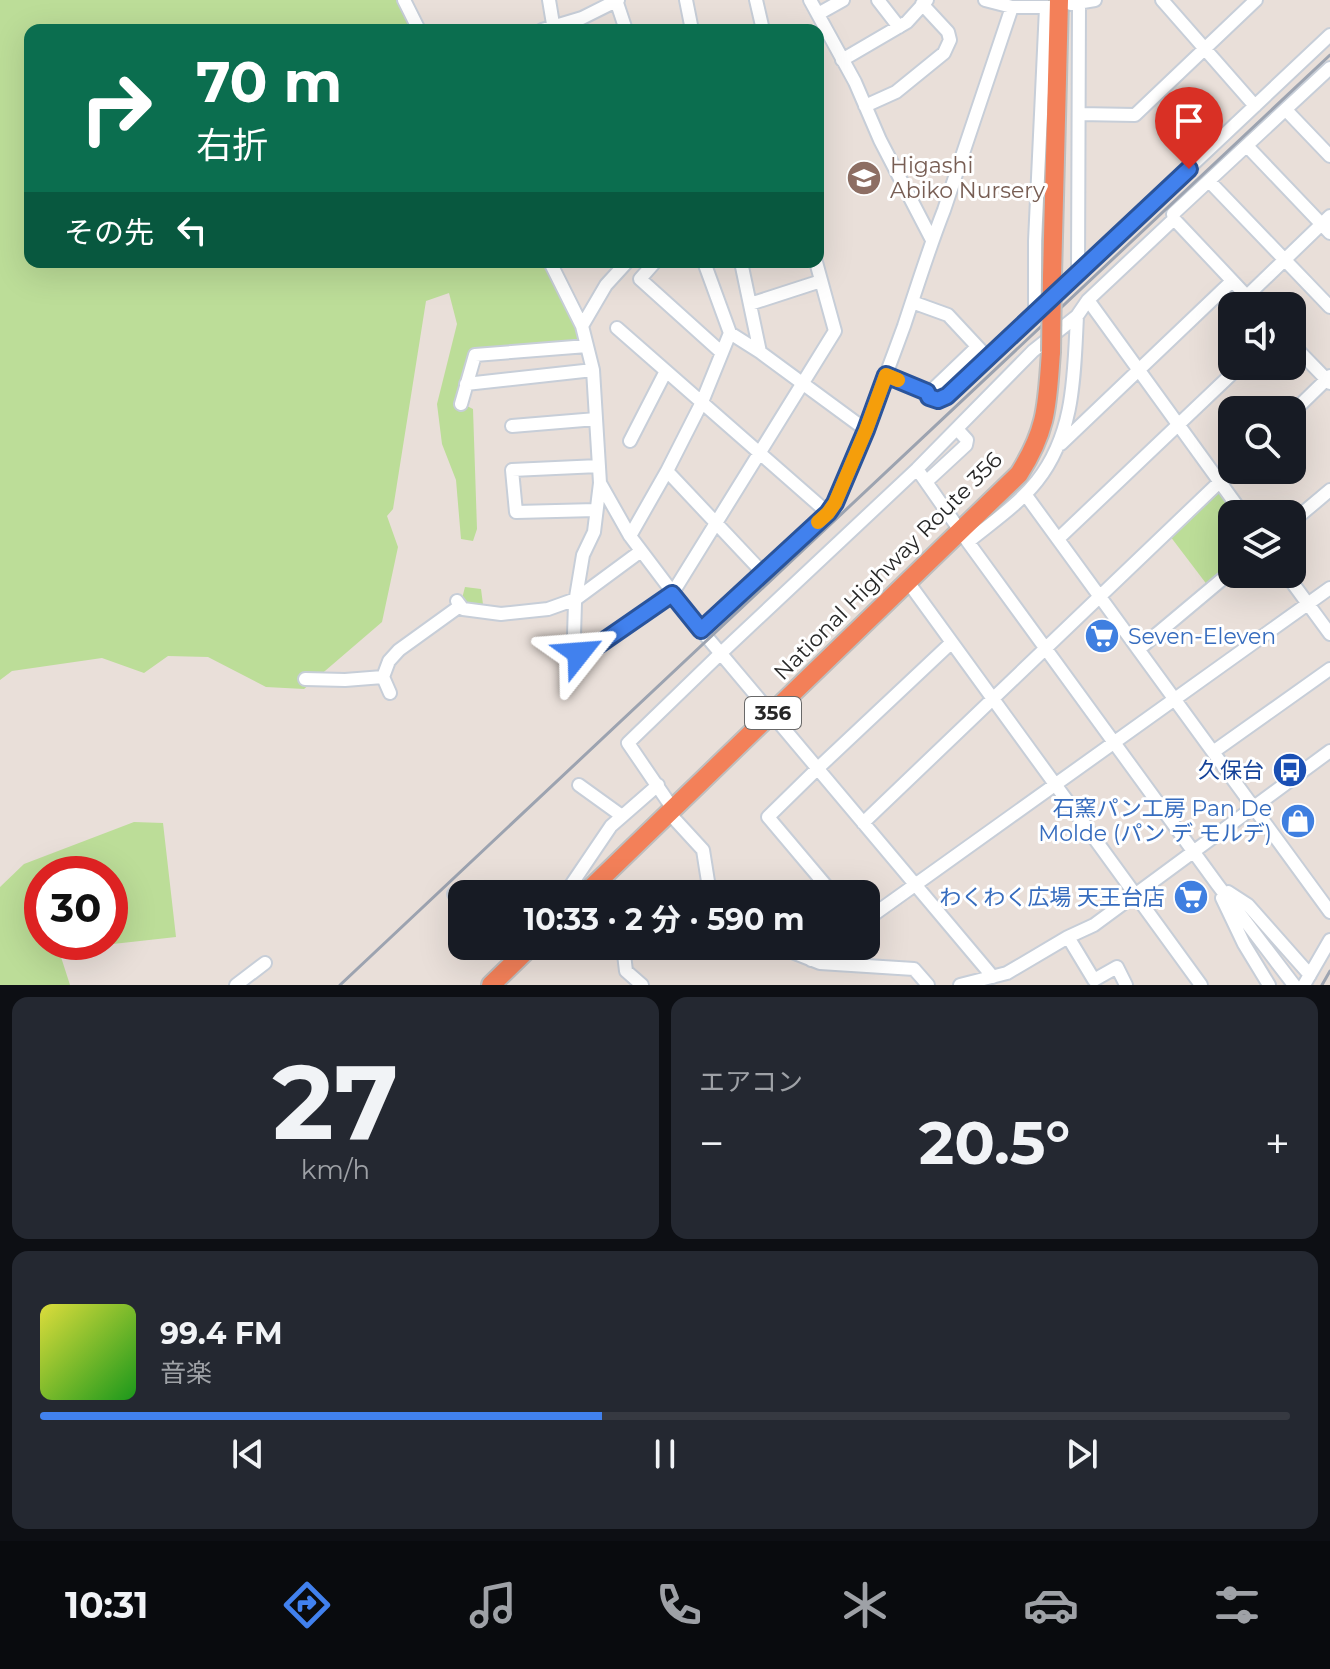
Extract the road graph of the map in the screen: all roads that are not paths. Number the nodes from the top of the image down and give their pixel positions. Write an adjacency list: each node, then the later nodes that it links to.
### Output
1 (404, 0): 18 (street)
2 (549, 0): 19 (street)
3 (617, 0): 20 (street); 21 (street)
4 (686, 0): 22 (street)
5 (756, 0): 23 (street)
6 (810, 0): 17 (street)
7 (843, 0): 17 (street)
8 (878, 0): 26 (street)
9 (985, 0): 16 (street)
10 (1095, 0): 14 (street)
11 (1162, 0): 28 (street)
12 (1256, 0): 28 (street)
13 (925, 2): 26 (street); 31 (street)
14 (1079, 3): 15 (street); 34 (street)
15 (1055, 5): 16 (street); 57 (street); 102 (highway, National Highway Route 356 / 356, bridge)
16 (1012, 7): 40 (street)
17 (818, 14): 24 (street)
18 (416, 24)
19 (550, 24)
20 (563, 24)
21 (624, 24)
22 (691, 24)
23 (762, 24)
24 (823, 24)
25 (824, 26): 29 (street)
26 (899, 27): 29 (street)
27 (1330, 35): 32 (street)
28 (1205, 49): 32 (street); 34 (street)
29 (842, 60): 31 (street)
30 (1328, 74): 33 (street)
31 (865, 106): 40 (street)
32 (1255, 106): 48 (street)
33 (1286, 110): 35 (street); 36 (street)
34 (1079, 114): 48 (street)
35 (1247, 146): 37 (street); 39 (street)
36 (1330, 156)
37 (1209, 181): 38 (street); 41 (street)
38 (1174, 219): 50 (street); 53 (street)
39 (1327, 224): 41 (street)
40 (932, 240): 54 (street)
41 (1285, 260): 52 (street); 56 (street)
42 (553, 268): 59 (street)
43 (622, 268): 59 (street)
44 (650, 268): 64 (street)
45 (706, 268): 61 (street)
46 (742, 268): 55 (street)
47 (818, 268): 49 (street)
48 (1078, 274): 57 (street)
49 (821, 281): 55 (street); 75 (street)
50 (1232, 281): 51 (street); 70 (street)
51 (1243, 292)
52 (1251, 292)
53 (1088, 300): 58 (street); 70 (street)
54 (912, 302): 63 (street); 71 (street)
55 (750, 304): 65 (street)
56 (1330, 307)
57 (1035, 315): 67 (street)
58 (1077, 316): 83 (street); 86 (street)
59 (582, 326): 62 (street)
60 (617, 328): 69 (street)
61 (730, 333): 64 (street); 65 (street)
62 (587, 346): 68 (street); 74 (street)
63 (977, 347): 67 (street); 76 (street)
64 (721, 352): 78 (street)
65 (760, 352): 75 (street)
66 (1306, 357): 72 (street)
67 (989, 359): 76 (street)
68 (593, 370): 74 (street); 80 (street)
69 (666, 371): 78 (street); 85 (street)
70 (1140, 371): 81 (street); 86 (street)
71 (886, 375): 76 (street); 84 (street)
72 (1329, 379): 77 (street)
73 (1225, 380): 81 (street)
74 (466, 384): 79 (street)
75 (803, 384): 84 (street); 87 (street)
76 (927, 392)
77 (1306, 400)
78 (702, 402): 87 (street); 90 (street)
79 (461, 404)
80 (596, 419): 82 (street); 88 (street)
81 (1178, 424): 91 (street); 103 (street)
82 (512, 426)
83 (957, 429): 89 (street); 92 (street)
84 (866, 430): 99 (street)
85 (630, 441)
86 (1057, 448): 96 (street)
87 (760, 453): 99 (street); 100 (street)
88 (599, 466): 93 (street); 97 (street)
89 (917, 469): 92 (street); 119 (street)
90 (667, 471): 100 (street); 101 (street)
91 (1218, 479)
92 (926, 482): 102 (street)
93 (600, 483): 97 (street); 101 (street)
94 (1218, 484): 111 (street)
95 (1330, 490): 98 (street)
96 (1025, 494): 102 (street); 103 (street)
97 (596, 510): 112 (street)
98 (1306, 510)
99 (828, 513): 105 (street)
100 (717, 524): 105 (street); 110 (street)
101 (630, 536): 104 (street)
102 (964, 537): 106 (highway, National Highway Route 356 / 356); 117 (street)
103 (1058, 539): 111 (street)
104 (641, 551): 110 (street); 112 (street)
105 (763, 573): 114 (street)
106 (908, 582): 116 (street); 126 (highway, National Highway Route 356 / 356)
107 (1218, 583): 118 (street)
108 (1296, 588): 113 (street)
109 (1330, 588): 113 (street)
110 (672, 594): 112 (street); 114 (street)
111 (1100, 597): 117 (street); 118 (street)
112 (576, 599): 121 (street)
113 (1308, 604): 115 (street); 125 (street)
114 (701, 630): 119 (street)
115 (1330, 634)
116 (951, 643): 124 (street); 130 (street)
117 (1046, 648): 124 (street); 127 (street)
118 (1139, 649): 125 (street)
119 (721, 653): 126 (street); 133 (street)
120 (1330, 669): 129 (street)
121 (383, 677): 122 (street); 123 (street)
122 (305, 679)
123 (390, 693)
124 (993, 699): 131 (street); 137 (street)
125 (1175, 699): 127 (street); 129 (street)
126 (772, 714): 130 (street); 135 (highway, National Highway Route 356 / 356)
127 (1115, 742): 131 (street); 138 (street)
128 (1330, 751): 134 (street)
129 (1213, 752): 134 (street)
130 (817, 769): 137 (street); 142 (street)
131 (1056, 784): 144 (street); 145 (street)
132 (579, 785): 136 (street)
133 (658, 785): 135 (street); 136 (street)
134 (1253, 806): 138 (street); 147 (street)
135 (671, 811): 140 (highway, National Highway Route 356 / 356); 141 (street)
136 (622, 816): 139 (street)
137 (863, 823): 144 (street)
138 (1194, 851): 143 (street); 145 (street)
139 (574, 880)
140 (600, 880)
141 (708, 880)
142 (821, 880)
143 (1217, 884): 157 (street); 167 (street); 168 (street)
144 (915, 885): 146 (street); 156 (street)
145 (1136, 894): 148 (street); 166 (street)
146 (880, 910)
147 (1330, 912)
148 (1068, 937): 155 (street); 165 (street)
149 (1330, 940): 157 (street)
150 (516, 960): 159 (highway)
151 (625, 960): 154 (street)
152 (811, 960): 162 (street)
153 (265, 963): 158 (street)
154 (626, 971): 160 (street); 161 (street)
155 (1007, 973): 156 (street); 164 (street)
156 (993, 977): 163 (street)
157 (1307, 980)
158 (236, 985)
159 (491, 985)
160 (618, 985)
161 (642, 985)
162 (928, 985)
163 (960, 985)
164 (1015, 985)
165 (1126, 985)
166 (1201, 985)
167 (1269, 985)
168 (1294, 985)

